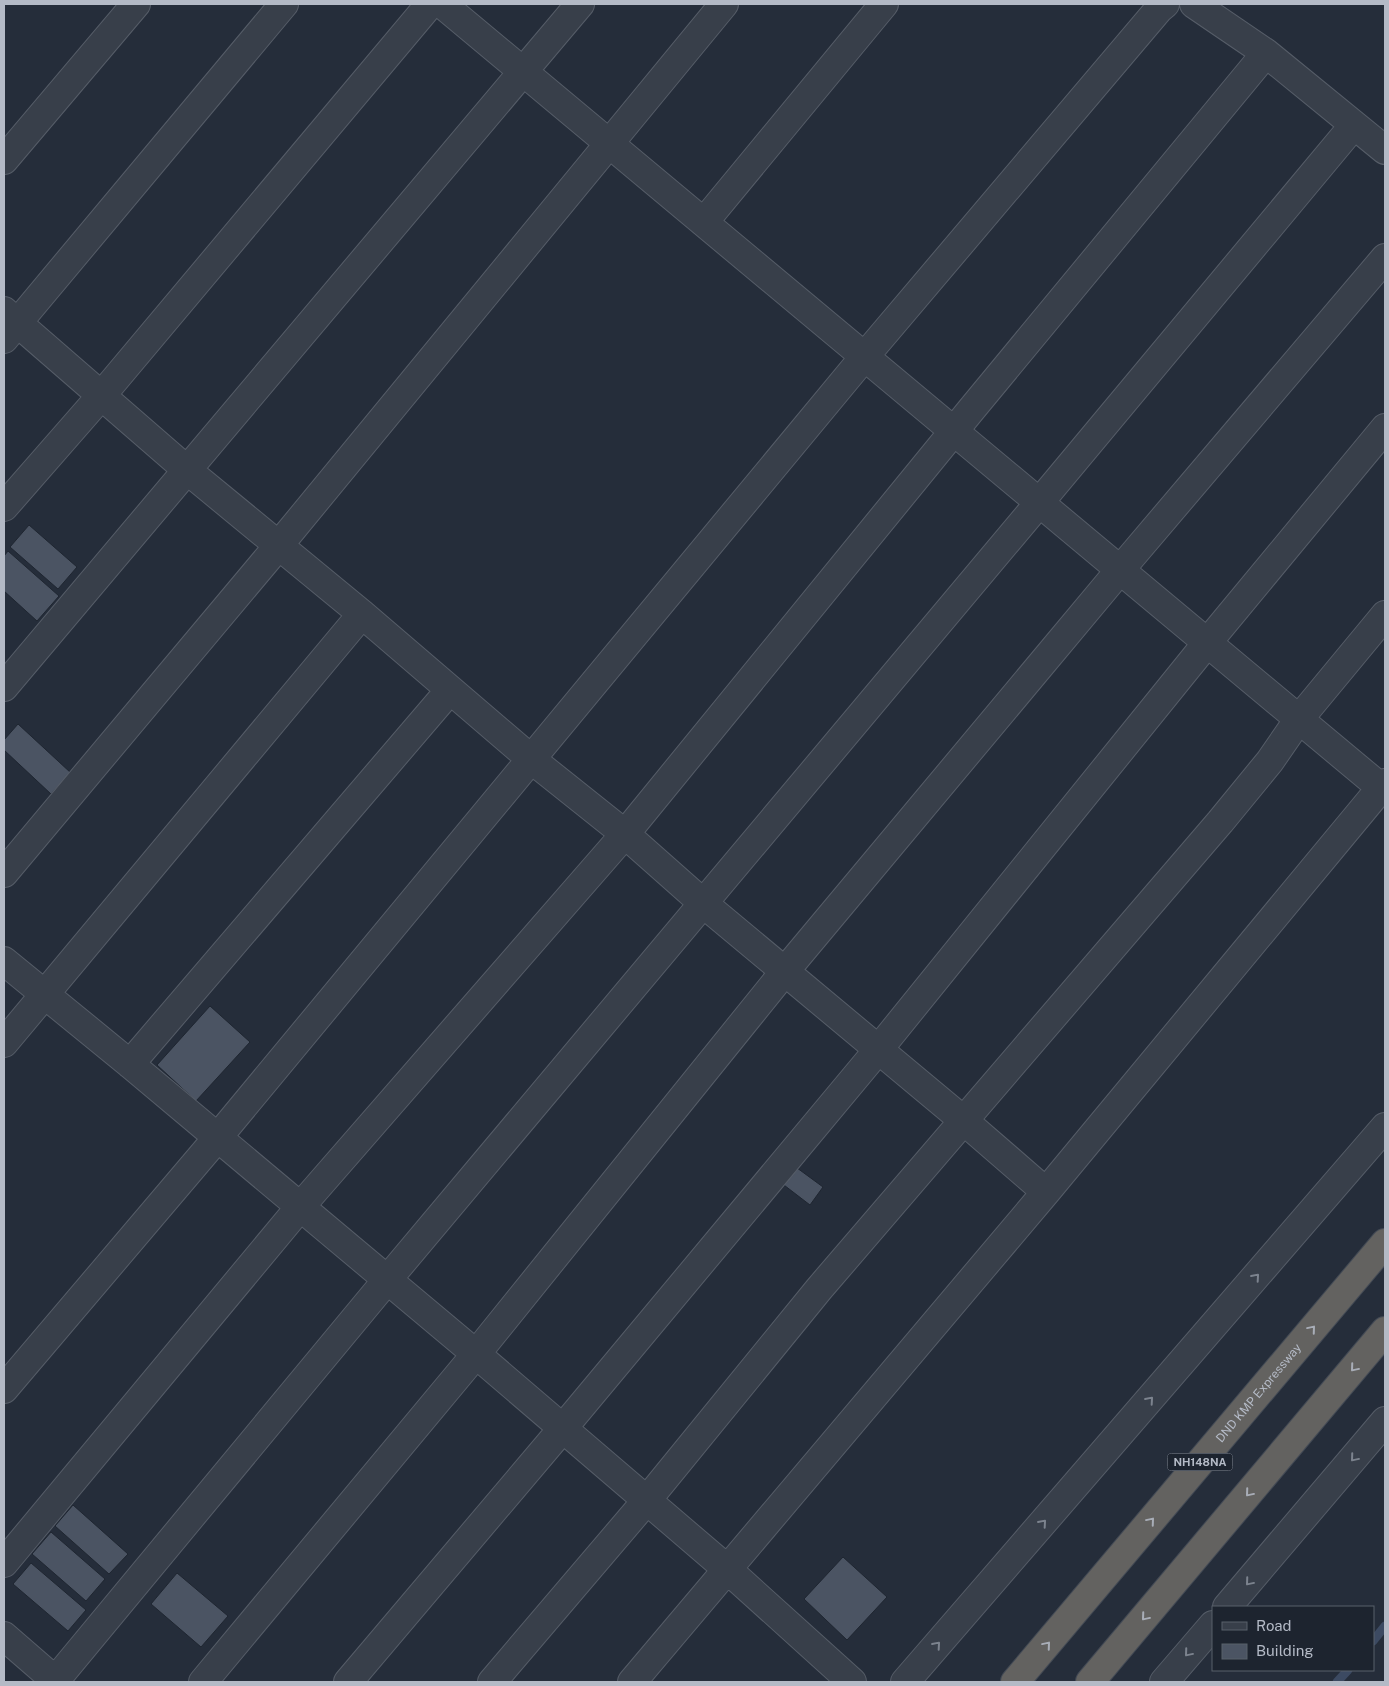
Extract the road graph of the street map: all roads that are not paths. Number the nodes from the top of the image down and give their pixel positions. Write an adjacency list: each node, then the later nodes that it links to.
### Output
1 (136, 4): 15 (street)
2 (284, 4): 18 (street)
3 (430, 4): 20 (street)
4 (442, 4): 11 (street)
5 (580, 4): 11 (street)
6 (724, 4): 13 (street)
7 (884, 4): 16 (street)
8 (1165, 4): 19 (street)
9 (1194, 4): 10 (street)
10 (1266, 53): 12 (street); 22 (street)
11 (524, 72): 13 (street); 23 (street)
12 (1354, 125): 14 (street); 24 (street)
13 (610, 143): 16 (street); 26 (street)
14 (1385, 150)
15 (4, 160)
16 (704, 222): 19 (street)
17 (1385, 258): 27 (street)
18 (8, 324): 20 (street)
19 (865, 356): 22 (street); 34 (street)
20 (101, 396): 23 (street); 25 (street)
21 (1385, 428): 30 (street)
22 (954, 432): 24 (street); 36 (street)
23 (187, 470): 26 (street); 31 (street)
24 (1040, 503): 27 (street); 38 (street)
25 (4, 507)
26 (279, 545): 28 (street); 37 (street)
27 (1120, 570): 30 (street); 40 (street)
28 (362, 614): 32 (street); 41 (street)
29 (1385, 615): 33 (street)
30 (1207, 643): 33 (street); 43 (street)
31 (4, 687)
32 (450, 690): 34 (street); 44 (street)
33 (1299, 719): 35 (street); 45 (street)
34 (530, 759): 36 (street); 47 (street)
35 (1384, 787): 48 (street)
36 (625, 834): 38 (street); 49 (street)
37 (4, 873)
38 (704, 904): 40 (street); 51 (street)
39 (4, 962): 41 (street)
40 (785, 971): 43 (street); 53 (street)
41 (44, 995): 42 (street); 44 (street)
42 (4, 1042)
43 (878, 1050): 45 (street); 56 (street)
44 (130, 1064): 47 (street)
45 (963, 1120): 48 (street); 57 (street)
46 (1385, 1128): 69 (street, one-way to 46)
47 (218, 1137): 49 (street); 54 (street)
48 (1046, 1192): 59 (street)
49 (300, 1207): 51 (street); 58 (street)
50 (1385, 1243): 70 (highway, DND KMP Expressway / NH148NA, one-way to 50)
51 (387, 1280): 53 (street); 63 (street)
52 (1385, 1331): 71 (highway, one-way to 71)
53 (476, 1354): 56 (street); 64 (street)
54 (4, 1389)
55 (1385, 1420): 60 (street, one-way to 60)
56 (563, 1428): 57 (street); 65 (street)
57 (647, 1500): 59 (street); 66 (street)
58 (4, 1563)
59 (727, 1569): 67 (street); 68 (street)
60 (1228, 1606)
61 (1212, 1626): 72 (street, one-way to 72)
62 (4, 1636): 63 (street)
63 (55, 1682)
64 (203, 1682)
65 (348, 1682)
66 (492, 1682)
67 (632, 1682)
68 (852, 1682)
69 (905, 1682)
70 (1015, 1682)
71 (1090, 1682)
72 (1164, 1682)

